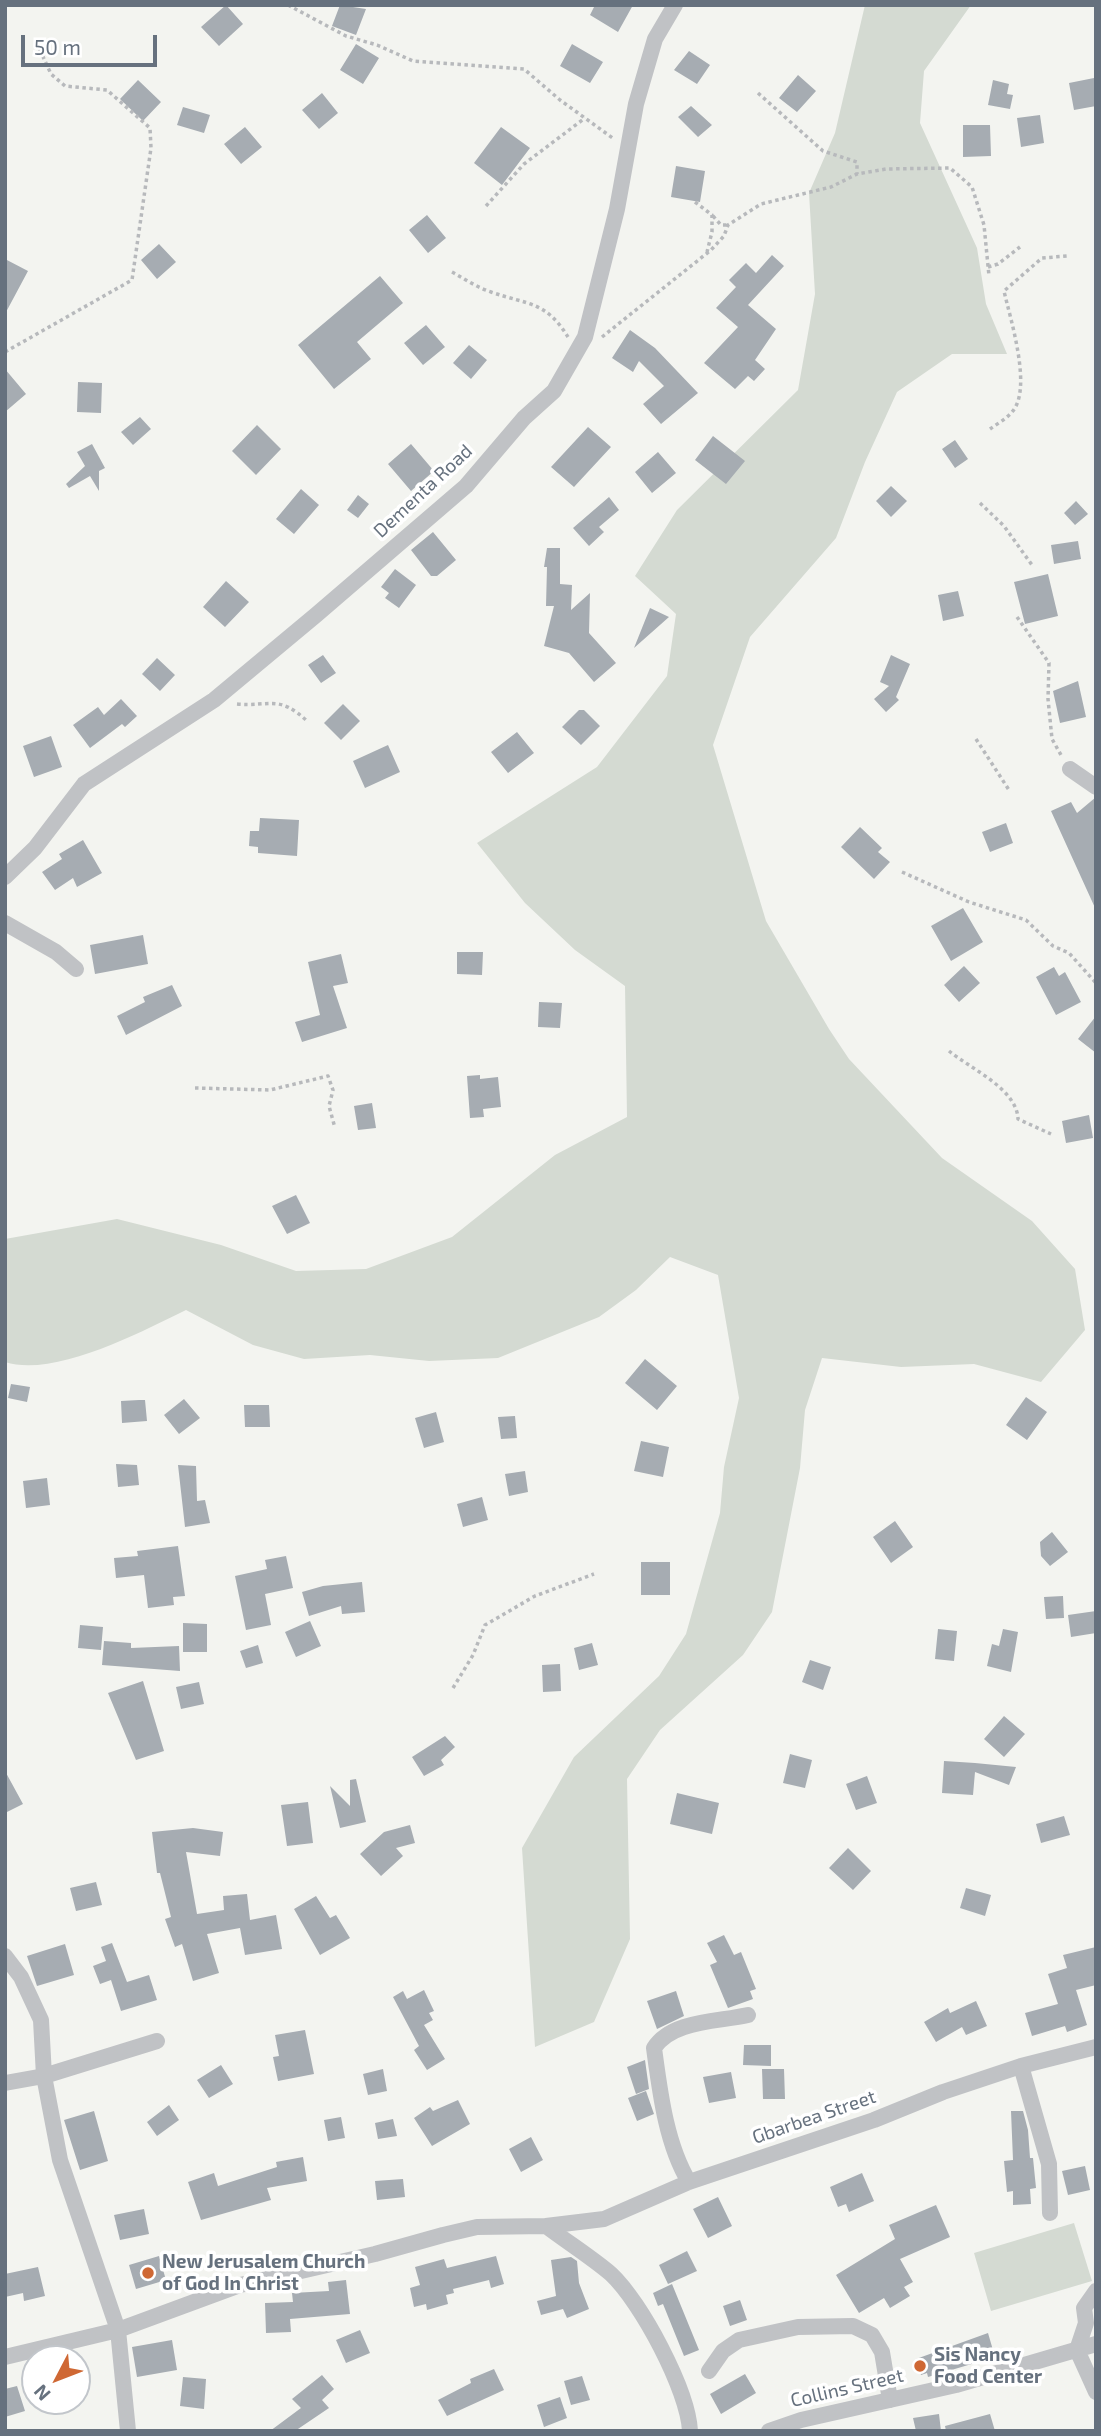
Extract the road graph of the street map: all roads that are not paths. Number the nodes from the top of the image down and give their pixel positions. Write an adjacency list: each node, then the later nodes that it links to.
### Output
1 (675, 5): 4 (street, Dementa Road)
2 (1070, 769): 3 (street)
3 (1096, 787)
4 (5, 877)
5 (5, 923): 6 (street)
6 (76, 969)
7 (5, 1956): 12 (street)
8 (748, 2015): 14 (street)
9 (158, 2041): 12 (street)
10 (1096, 2047): 11 (street, Gbarbea Street)
11 (1021, 2066): 14 (street, Gbarbea Street); 15 (street)
12 (44, 2076): 13 (street); 18 (street)
13 (5, 2083)
14 (689, 2182): 16 (street, Gbarbea Street)
15 (1050, 2213)
16 (546, 2226): 18 (street, Gbarbea Street); 26 (street)
17 (1096, 2291): 20 (street)
18 (118, 2330): 21 (street, Gbarbea Street); 25 (street)
19 (1096, 2344): 20 (street, Collins Street)
20 (1077, 2350): 23 (street); 24 (street, Collins Street)
21 (5, 2357)
22 (709, 2371): 24 (street)
23 (1096, 2392)
24 (890, 2400): 27 (street, Collins Street)
25 (128, 2431)
26 (690, 2431)
27 (769, 2431)

